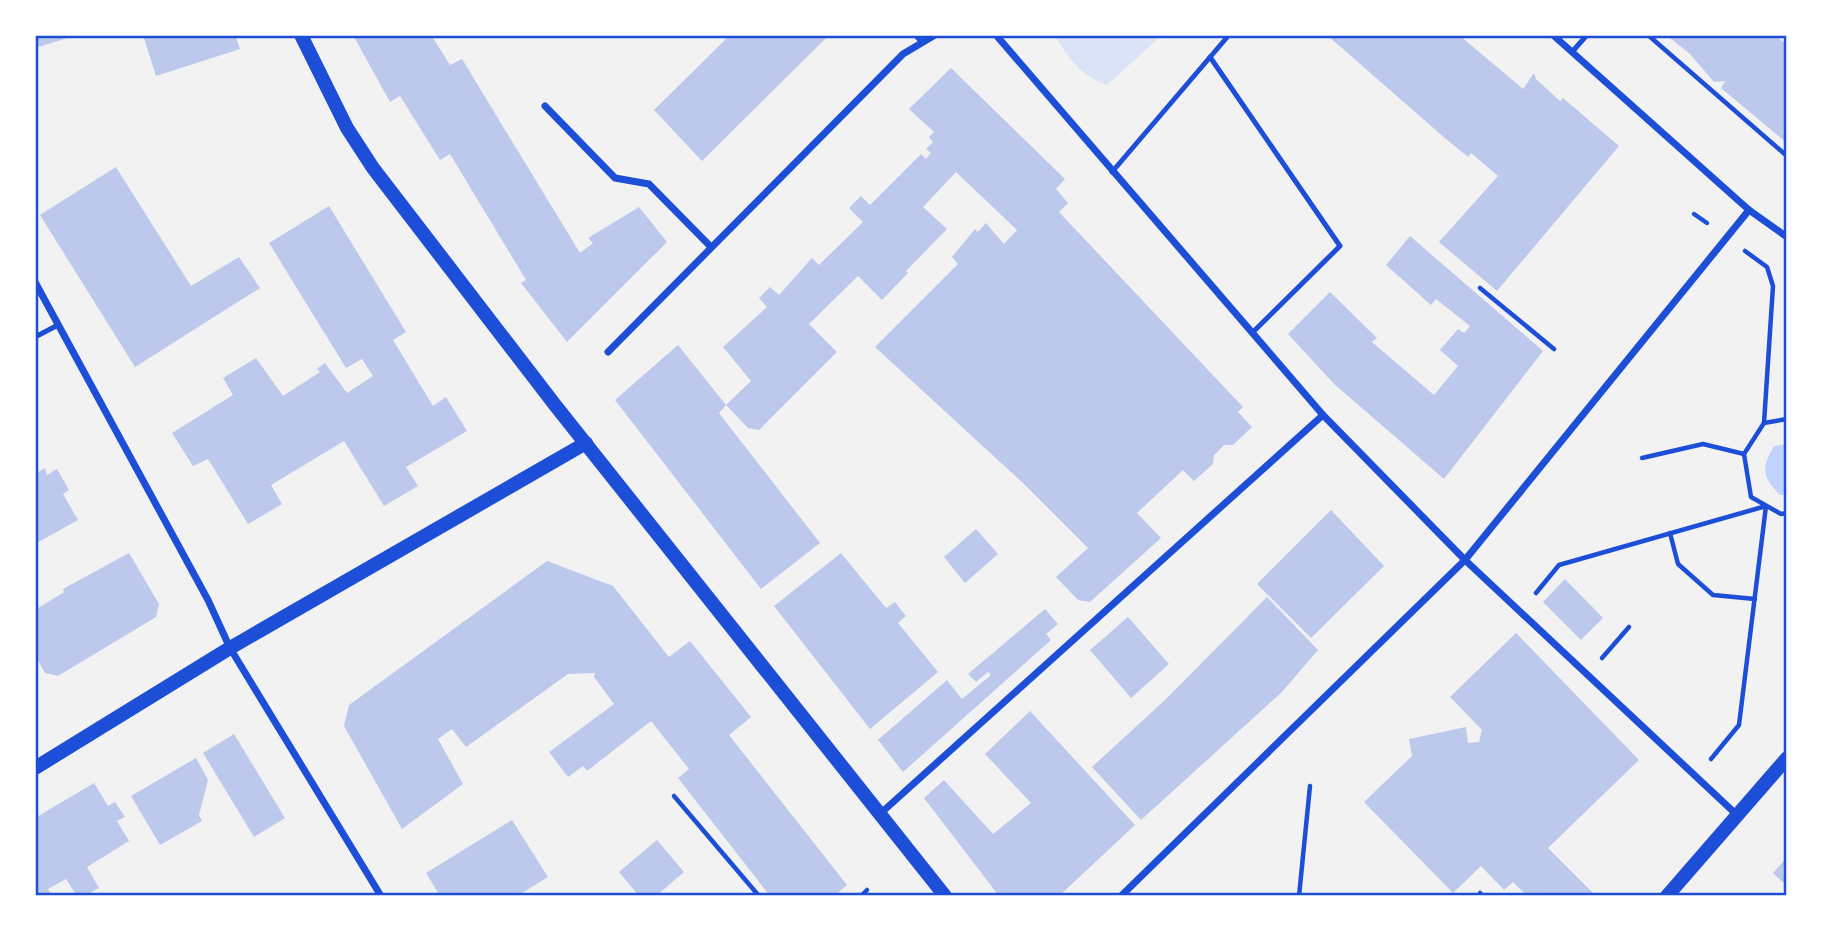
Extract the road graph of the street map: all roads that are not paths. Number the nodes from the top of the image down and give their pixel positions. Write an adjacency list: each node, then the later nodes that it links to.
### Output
1 (301, 35): 21 (main road)
2 (935, 35): 7 (street)
3 (996, 35): 11 (street)
4 (1229, 35): 9 (lane)
5 (1553, 35): 8 (street)
6 (1587, 35): 8 (lane)
7 (918, 38): 14 (street)
8 (1572, 52): 12 (street)
9 (1210, 57): 11 (lane); 17 (lane)
10 (545, 106): 14 (street)
11 (1112, 172): 17 (street)
12 (1749, 210): 13 (street); 22 (street)
13 (1787, 237)
14 (711, 247): 19 (street)
15 (35, 282): 16 (street)
16 (58, 325): 18 (lane); 23 (street)
17 (1252, 333): 20 (street)
18 (35, 337)
19 (608, 352)
20 (1323, 415): 22 (street); 26 (street)
21 (586, 443): 23 (main road); 26 (main road)
22 (1465, 560): 27 (street); 30 (street)
23 (230, 648): 25 (main road); 28 (street)
24 (1787, 758): 27 (main road)
25 (35, 768)
26 (881, 813): 29 (main road)
27 (1738, 816): 31 (main road)
28 (381, 896)
29 (946, 896)
30 (1121, 896)
31 (1667, 896)

